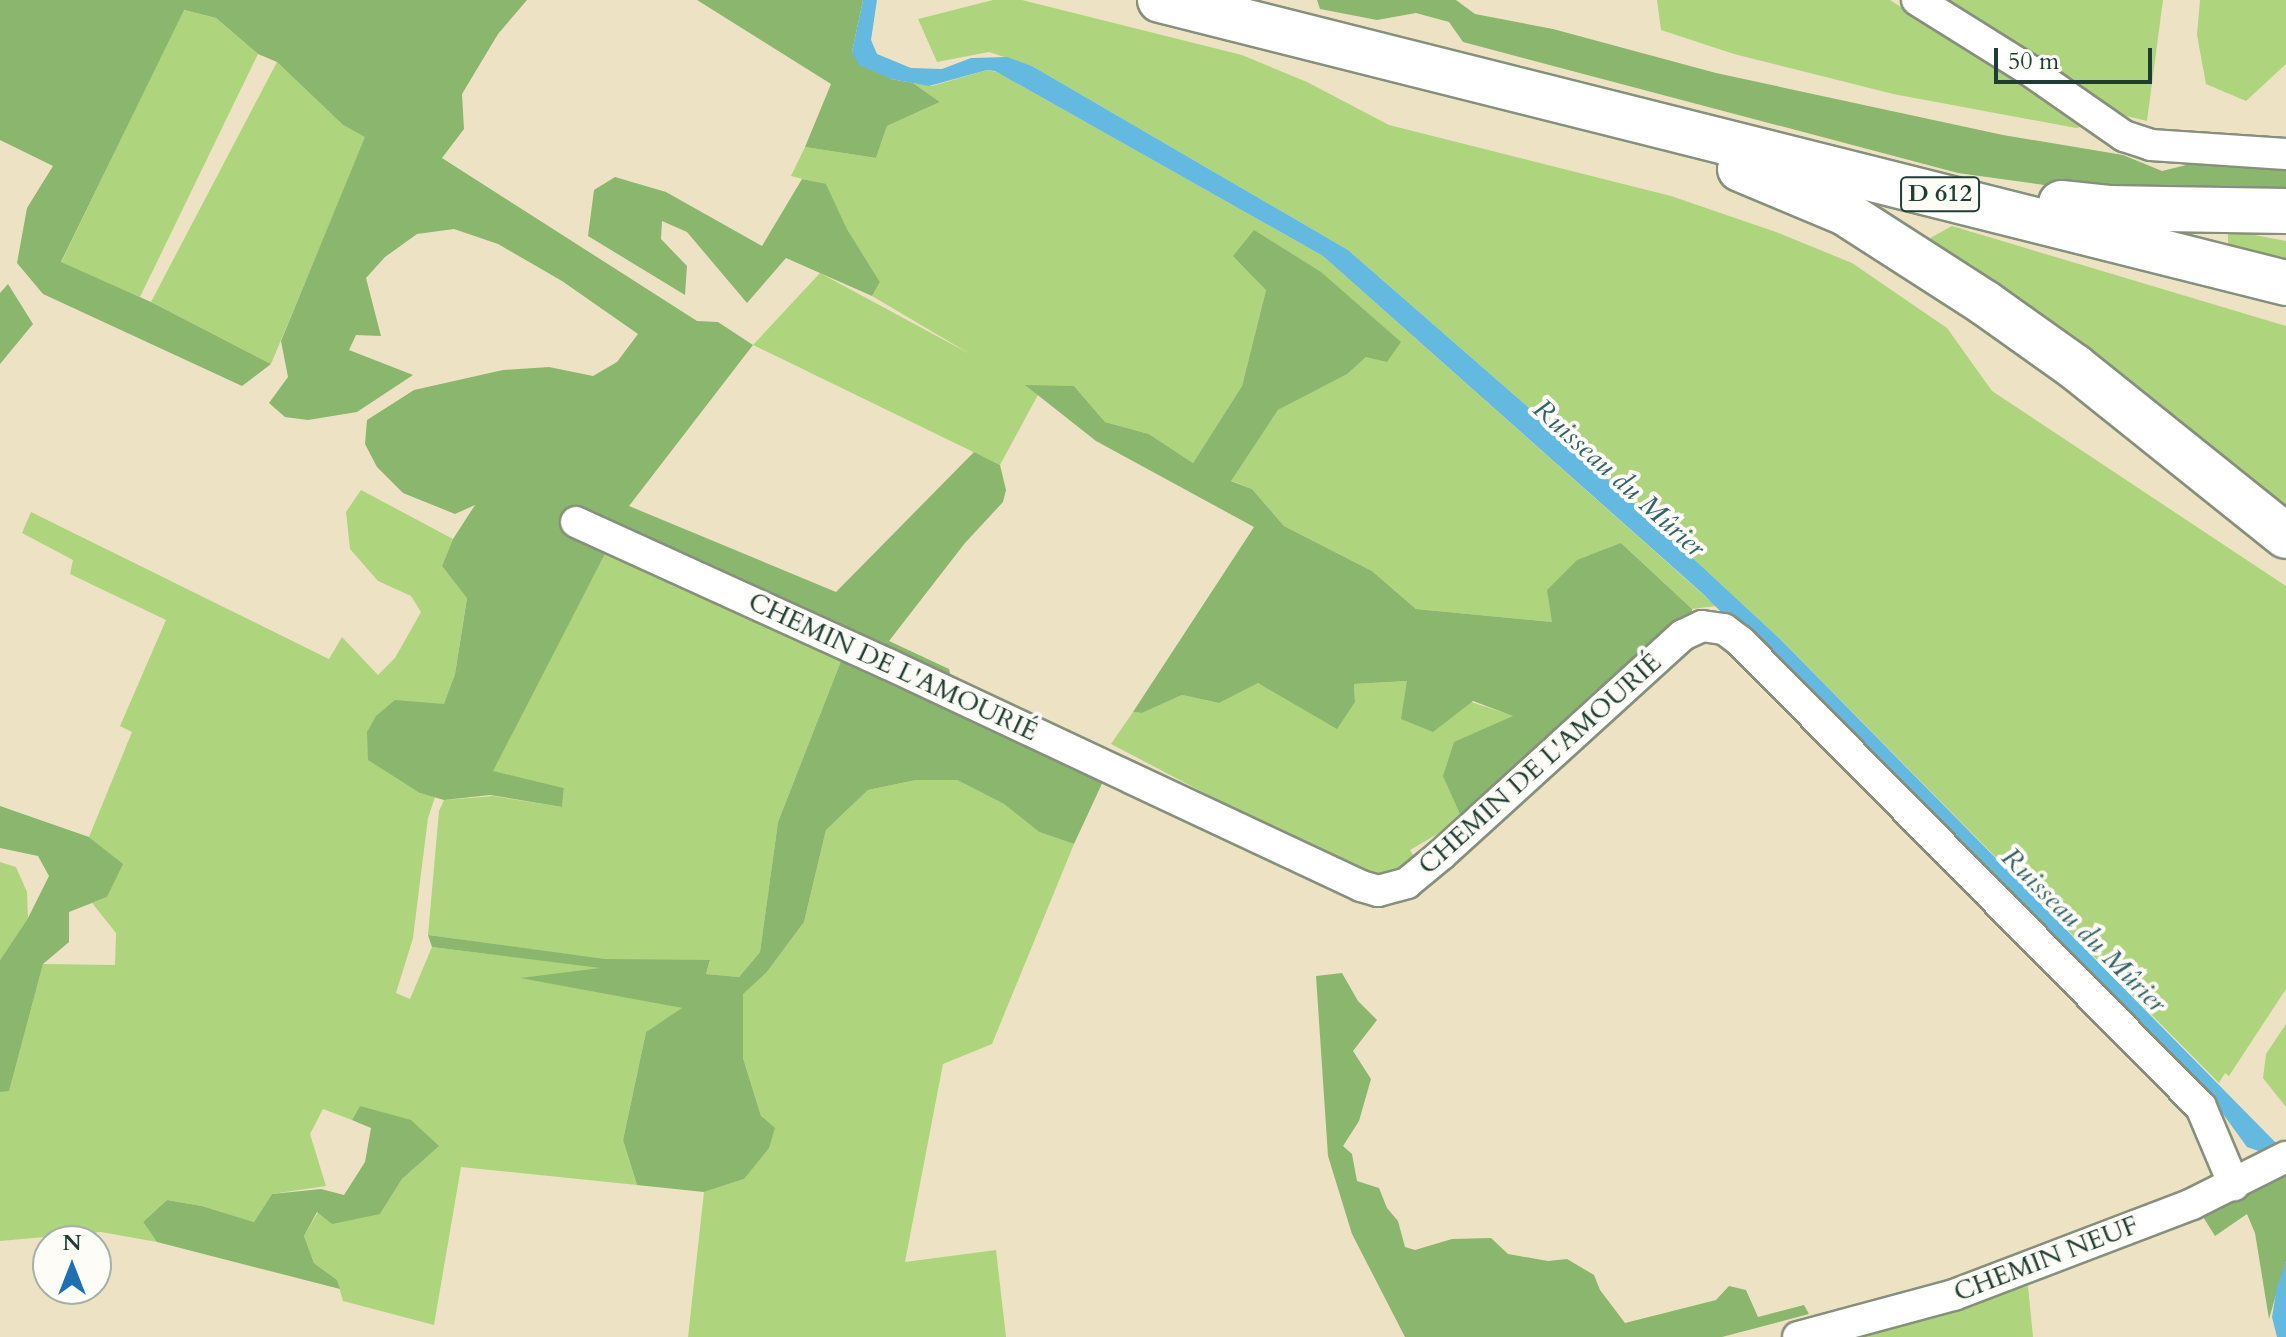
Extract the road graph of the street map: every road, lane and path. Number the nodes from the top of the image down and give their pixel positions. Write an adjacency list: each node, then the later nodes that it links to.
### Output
1 (1160, 0): 3 (highway, D 612)
2 (1917, 0): 5 (street)
3 (1441, 71): 4 (highway, D 612); 9 (highway, D 612)
4 (1593, 107): 6 (highway, D 612); 7 (highway, D 612)
5 (2286, 154)
6 (2286, 211)
7 (2286, 283)
8 (576, 522): 11 (street, CHEMIN DE L'AMOURIÉ)
9 (2286, 536)
10 (2280, 1160): 11 (street, CHEMIN NEUF)
11 (2234, 1185): 12 (street, CHEMIN NEUF)
12 (1798, 1337)

